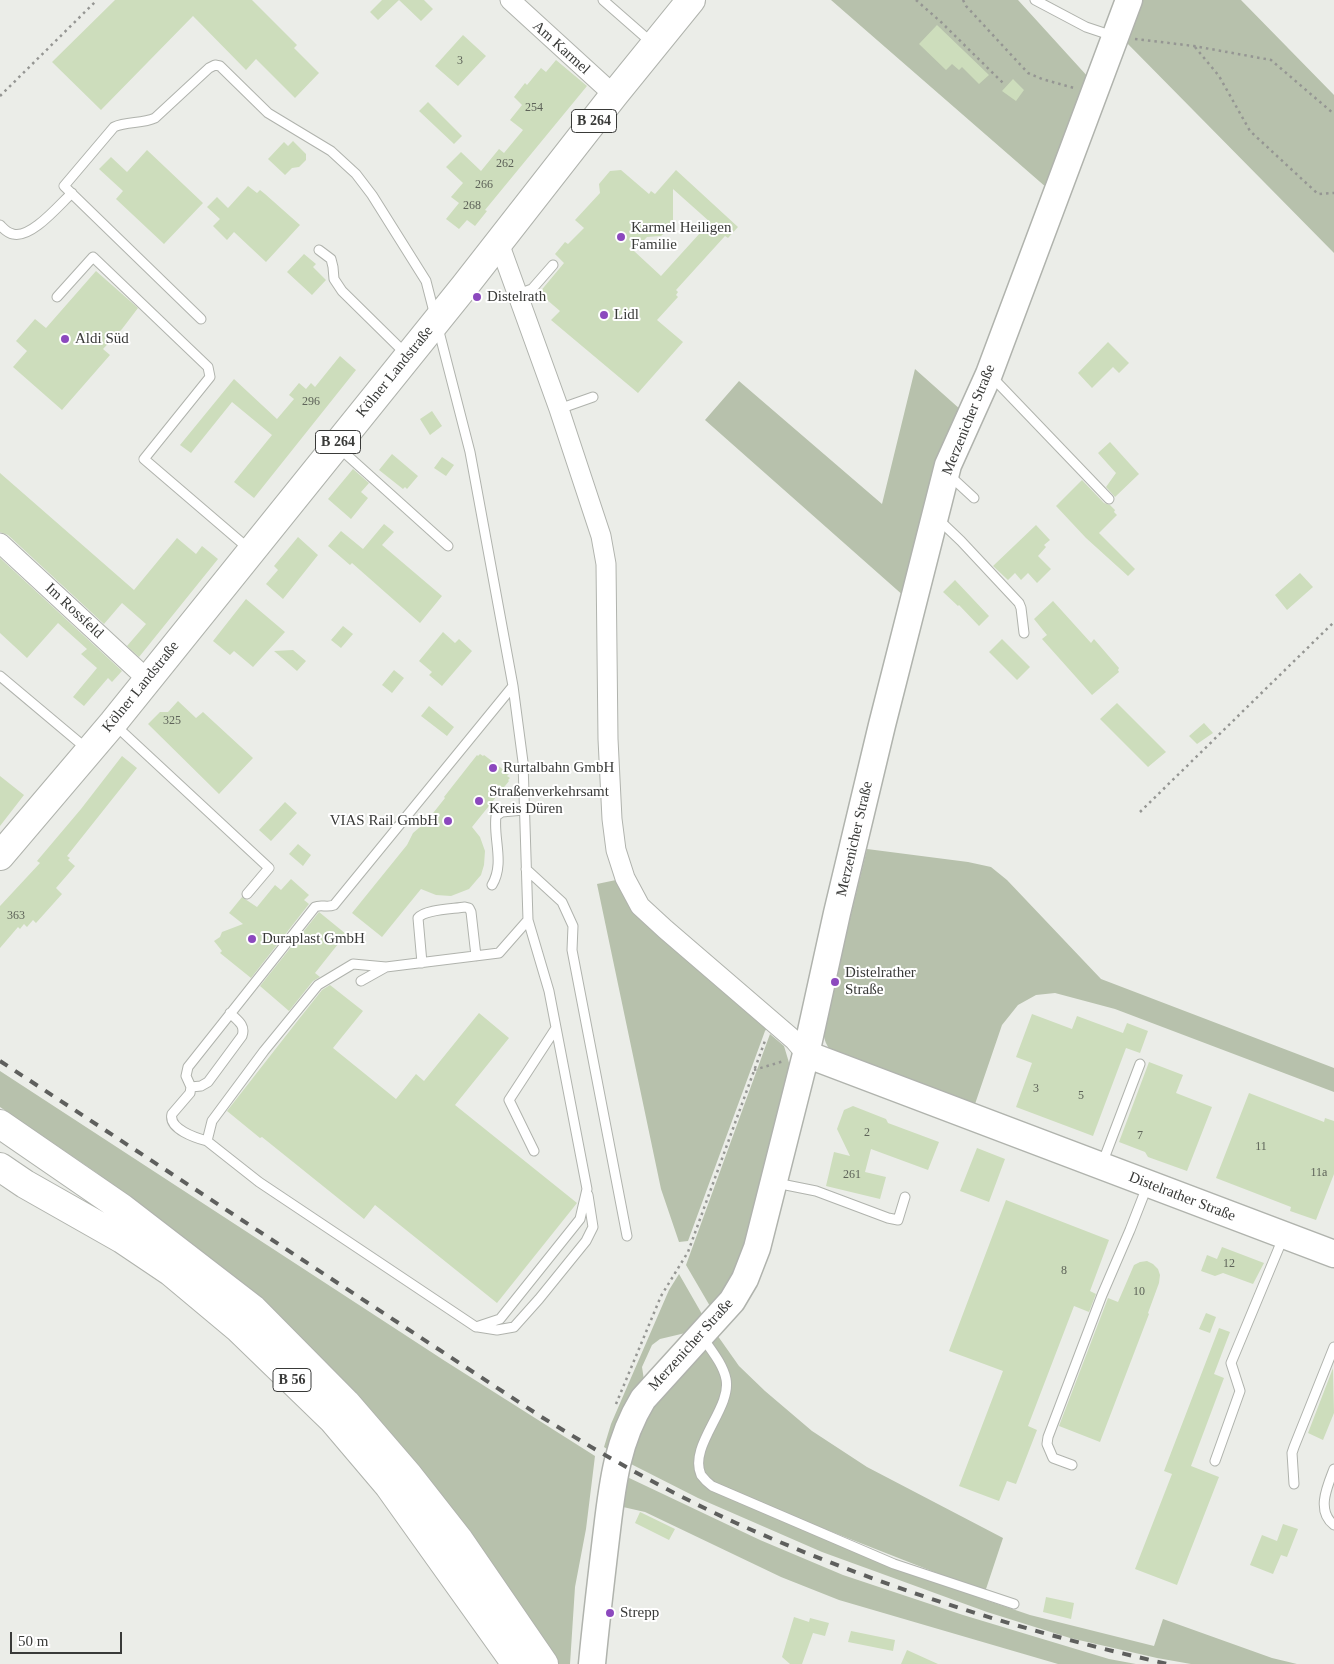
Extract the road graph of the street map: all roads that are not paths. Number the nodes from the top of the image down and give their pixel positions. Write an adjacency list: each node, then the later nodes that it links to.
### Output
1 (510, 0): 8 (street, Am Karmel)
2 (603, 0): 7 (lane)
3 (691, 0): 7 (main road, Kölner Landstraße / B 264)
4 (1035, 0): 6 (lane)
5 (1129, 0): 6 (street, Merzenicher Straße)
6 (1115, 39): 19 (street, Merzenicher Straße)
7 (654, 45): 8 (main road, Kölner Landstraße / B 264)
8 (614, 95): 11 (main road, Kölner Landstraße / B 264)
9 (72, 193): 10 (lane); 16 (lane); 17 (lane)
10 (0, 225)
11 (499, 243): 14 (street); 17 (main road, Kölner Landstraße / B 264)
12 (319, 250): 18 (lane)
13 (553, 265): 14 (lane)
14 (518, 294): 21 (street)
15 (57, 297): 29 (lane)
16 (201, 319)
17 (437, 321): 18 (main road, Kölner Landstraße / B 264); 33 (lane)
18 (408, 356): 22 (main road, Kölner Landstraße / B 264)
19 (988, 374): 23 (street, Merzenicher Straße); 25 (lane)
20 (593, 397): 21 (lane)
21 (559, 409): 48 (street)
22 (336, 446): 28 (lane); 29 (main road, Kölner Landstraße / B 264)
23 (946, 473): 24 (lane); 26 (street, Merzenicher Straße)
24 (974, 498)
25 (1109, 499)
26 (935, 516): 30 (lane); 48 (street, Merzenicher Straße)
27 (0, 543): 32 (street, Im Rossfeld)
28 (448, 546)
29 (251, 551): 32 (main road, Kölner Landstraße / B 264)
30 (1024, 633)
31 (0, 676): 35 (lane)
32 (147, 679): 34 (main road, Kölner Landstraße / B 264)
33 (513, 686): 36 (lane); 46 (lane)
34 (113, 723): 35 (main road, Kölner Landstraße / B 264); 40 (lane)
35 (89, 751): 37 (main road, Kölner Landstraße / B 264)
36 (524, 810): 38 (lane); 39 (lane)
37 (0, 856)
38 (526, 869): 41 (lane); 61 (lane)
39 (492, 885)
40 (247, 894)
41 (528, 920): 42 (lane); 47 (lane)
42 (476, 956): 43 (lane); 43 (lane)
43 (422, 962): 44 (lane)
44 (386, 967): 45 (lane); 52 (lane)
45 (360, 981)
46 (230, 1013): 50 (lane); 50 (lane)
47 (556, 1028): 53 (lane); 58 (lane)
48 (806, 1054): 54 (street, Distelrather Straße); 56 (street, Merzenicher Straße)
49 (1140, 1064): 54 (lane)
50 (192, 1088): 52 (lane)
51 (0, 1124): 73 (main road, B 56)
52 (207, 1142): 63 (lane)
53 (534, 1151)
54 (1101, 1166): 57 (street, Distelrather Straße)
55 (0, 1167): 72 (main road, B 56)
56 (774, 1182): 59 (lane); 64 (street, Merzenicher Straße)
57 (1148, 1184): 60 (street, Distelrather Straße); 67 (lane)
58 (587, 1189): 63 (lane); 63 (lane)
59 (905, 1198)
60 (1284, 1235): 62 (street, Distelrather Straße); 66 (lane)
61 (627, 1236)
62 (1334, 1254)
63 (476, 1327)
64 (701, 1335): 71 (lane); 74 (street, Merzenicher Straße)
65 (1334, 1347): 69 (lane)
66 (1215, 1461)
67 (1072, 1465)
68 (1334, 1468): 70 (lane)
69 (1294, 1484)
70 (1334, 1524)
71 (1014, 1604)
72 (516, 1664)
73 (544, 1664)
74 (592, 1664)

